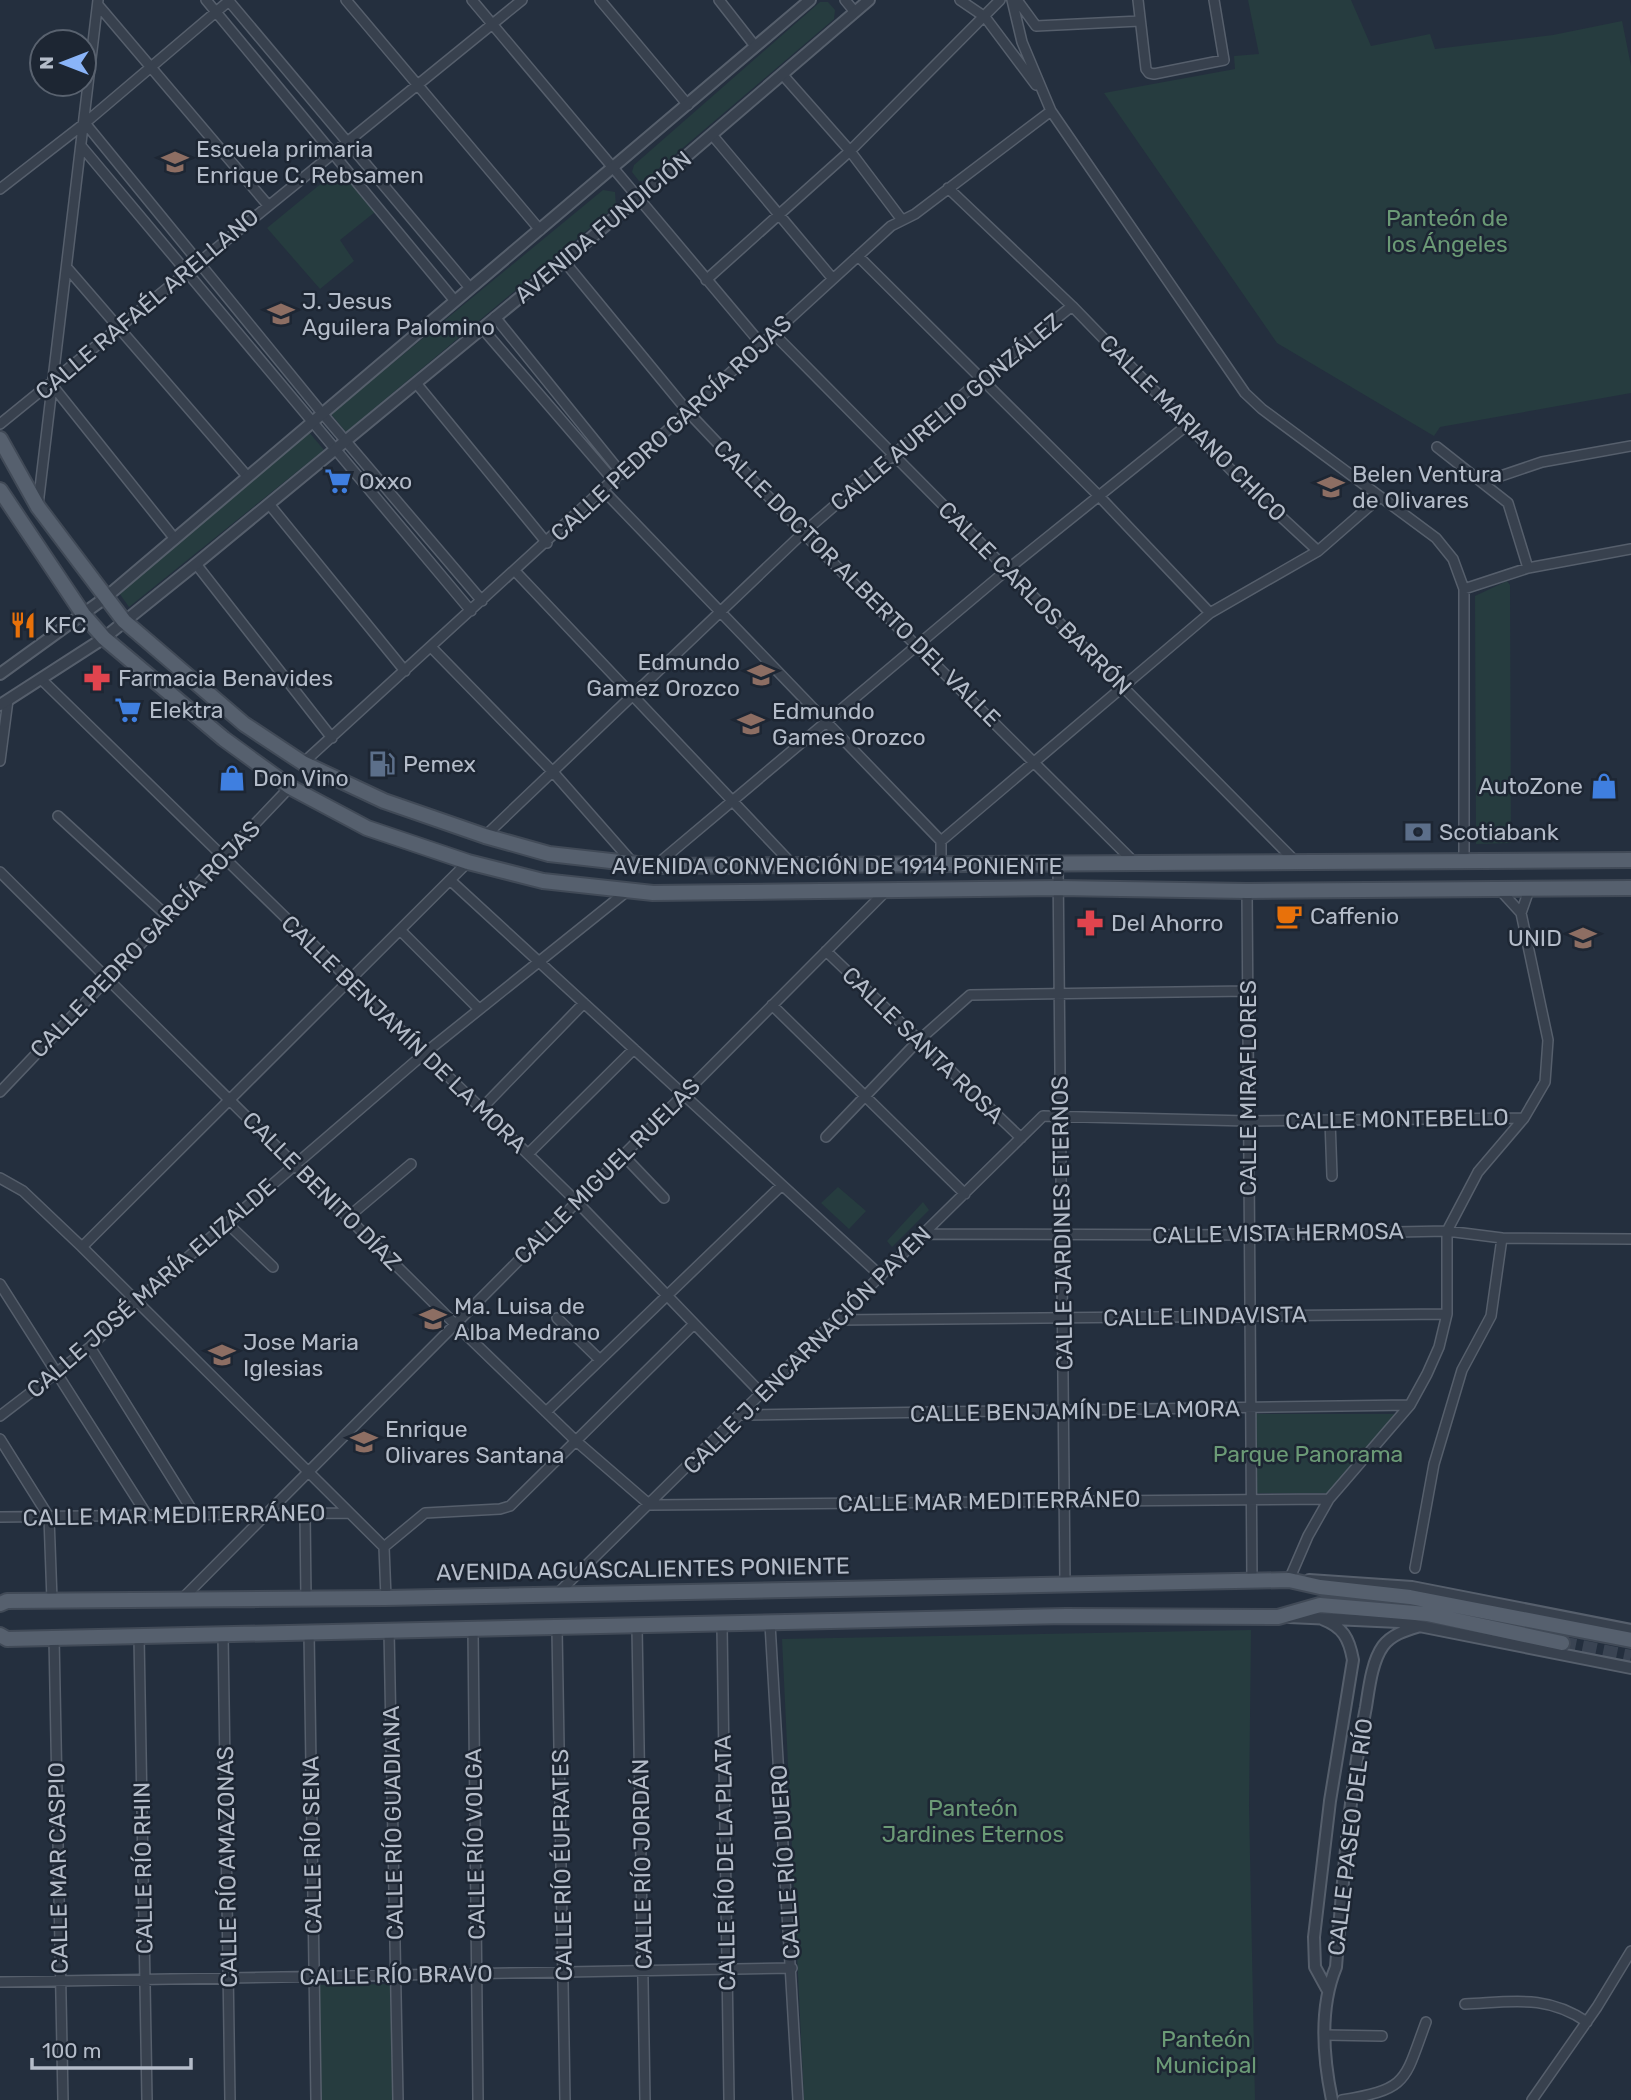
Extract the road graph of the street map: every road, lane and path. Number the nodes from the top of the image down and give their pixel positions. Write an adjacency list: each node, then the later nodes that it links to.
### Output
1 (206, 0): 18 (street)
2 (229, 0): 18 (street); 32 (street)
3 (346, 0): 26 (street)
4 (472, 0): 22 (street)
5 (522, 0): 22 (street, CALLE RAFAÉL ARELLANO)
6 (600, 0): 28 (street)
7 (719, 0): 23 (street)
8 (810, 0): 23 (street, AVENIDA FUNDICIÓN)
9 (845, 0): 19 (street)
10 (869, 0): 19 (street, AVENIDA FUNDICIÓN)
11 (960, 0): 20 (street)
12 (1000, 0): 20 (street)
13 (1012, 0): 27 (street)
14 (1017, 0): 21 (street)
15 (1139, 0): 21 (street)
16 (1214, 0): 21 (street)
17 (98, 3): 24 (street); 30 (street)
18 (216, 12): 24 (street); 35 (street)
19 (855, 12): 25 (street, AVENIDA FUNDICIÓN)
20 (985, 17): 27 (street); 34 (street)
21 (1140, 21)
22 (492, 24): 26 (street, CALLE RAFAÉL ARELLANO); 36 (street)
23 (755, 46): 28 (street, AVENIDA FUNDICIÓN)
24 (151, 67): 30 (street); 40 (street)
25 (782, 74): 31 (street, AVENIDA FUNDICIÓN); 34 (street)
26 (418, 86): 32 (street, CALLE RAFAÉL ARELLANO); 43 (street)
27 (1043, 95): 29 (street)
28 (688, 104): 36 (street, AVENIDA FUNDICIÓN)
29 (1051, 111): 37 (street, CALLE PEDRO GARCÍA ROJAS); 80 (street)
30 (85, 123): 33 (street); 38 (street); 46 (street)
31 (713, 136): 39 (street, AVENIDA FUNDICIÓN); 41 (street)
32 (348, 142): 35 (street, CALLE RAFAÉL ARELLANO); 51 (street)
33 (82, 147): 47 (street); 48 (street)
34 (850, 151): 41 (street); 42 (street)
35 (333, 154): 40 (street, CALLE RAFAÉL ARELLANO); 52 (street)
36 (613, 169): 39 (street); 43 (street, AVENIDA FUNDICIÓN)
37 (948, 188): 42 (street, CALLE PEDRO GARCÍA ROJAS); 53 (street, CALLE MARIANO CHICO)
38 (0, 189)
39 (637, 199): 45 (street, AVENIDA FUNDICIÓN); 50 (street)
40 (267, 204): 46 (street, CALLE RAFAÉL ARELLANO)
41 (778, 215): 49 (street); 50 (street)
42 (902, 220): 44 (street, CALLE PEDRO GARCÍA ROJAS)
43 (540, 230): 51 (street, AVENIDA FUNDICIÓN)
44 (858, 256): 49 (street, CALLE PEDRO GARCÍA ROJAS); 59 (street)
45 (564, 261): 54 (street, AVENIDA FUNDICIÓN); 63 (street, CALLE DOCTOR ALBERTO DEL VALLE)
46 (197, 263): 48 (street, CALLE RAFAÉL ARELLANO); 62 (street)
47 (68, 269): 55 (street); 61 (street)
48 (187, 272): 55 (street, CALLE RAFAÉL ARELLANO); 64 (street)
49 (833, 279): 57 (street, CALLE PEDRO GARCÍA ROJAS)
50 (706, 280): 58 (street)
51 (470, 288): 52 (street, AVENIDA FUNDICIÓN)
52 (455, 301): 62 (street, AVENIDA FUNDICIÓN)
53 (1072, 306): 59 (street, CALLE AURELIO GONZÁLEZ); 66 (street, CALLE MARIANO CHICO)
54 (495, 317): 56 (street, AVENIDA FUNDICIÓN); 73 (street)
55 (120, 327): 61 (street, CALLE RAFAÉL ARELLANO); 74 (street)
56 (482, 328): 60 (street, AVENIDA FUNDICIÓN); 75 (street)
57 (774, 334): 58 (street, CALLE PEDRO GARCÍA ROJAS); 72 (street, CALLE CARLOS BARRÓN)
58 (762, 345): 63 (street, CALLE PEDRO GARCÍA ROJAS)
59 (980, 380): 72 (street, CALLE AURELIO GONZÁLEZ); 79 (street)
60 (416, 383): 68 (street, AVENIDA FUNDICIÓN); 85 (street)
61 (52, 385): 65 (street, CALLE RAFAÉL ARELLANO); 82 (street); 84 (street)
62 (321, 412): 64 (street, AVENIDA FUNDICIÓN); 68 (street)
63 (689, 413): 73 (street, CALLE PEDRO GARCÍA ROJAS); 83 (street, CALLE DOCTOR ALBERTO DEL VALLE)
64 (310, 421): 71 (street); 74 (street, AVENIDA FUNDICIÓN)
65 (0, 424)
66 (1186, 426): 79 (street); 87 (street, CALLE MARIANO CHICO)
67 (0, 439): 82 (main road, AVENIDA CONVENCIÓN DE 1914 PONIENTE)
68 (346, 441): 71 (street, AVENIDA FUNDICIÓN); 94 (street)
69 (1631, 446): 76 (street)
70 (1437, 447): 76 (street)
71 (334, 450): 81 (street, AVENIDA FUNDICIÓN); 95 (street)
72 (893, 456): 83 (street, CALLE AURELIO GONZÁLEZ); 90 (street, CALLE CARLOS BARRÓN)
73 (622, 474): 75 (street, CALLE PEDRO GARCÍA ROJAS)
74 (247, 476): 84 (street, AVENIDA FUNDICIÓN)
75 (614, 481): 78 (street, CALLE PEDRO GARCÍA ROJAS)
76 (1483, 482): 89 (street)
77 (0, 490): 98 (main road, AVENIDA CONVENCIÓN DE 1914 PONIENTE)
78 (604, 491): 85 (street, CALLE PEDRO GARCÍA ROJAS); 96 (street)
79 (1098, 495): 90 (street); 97 (street)
80 (1380, 497): 87 (street); 92 (street)
81 (269, 503): 88 (street, AVENIDA FUNDICIÓN); 103 (street)
82 (38, 507): 93 (main road, AVENIDA CONVENCIÓN DE 1914 PONIENTE)
83 (803, 533): 96 (street, CALLE AURELIO GONZÁLEZ); 101 (street, CALLE DOCTOR ALBERTO DEL VALLE)
84 (175, 539): 93 (street, AVENIDA FUNDICIÓN)
85 (547, 542): 91 (street, CALLE PEDRO GARCÍA ROJAS)
86 (1631, 549): 89 (street)
87 (1318, 551): 97 (street)
88 (196, 564): 99 (street, AVENIDA FUNDICIÓN); 110 (street)
89 (1528, 568): 92 (street)
90 (1008, 569): 101 (street); 106 (street, CALLE CARLOS BARRÓN)
91 (515, 571): 94 (street, CALLE PEDRO GARCÍA ROJAS); 107 (street)
92 (1464, 589): 122 (street)
93 (105, 598): 98 (street, AVENIDA FUNDICIÓN); 99 (main road, AVENIDA CONVENCIÓN DE 1914 PONIENTE)
94 (482, 601): 95 (street, CALLE PEDRO GARCÍA ROJAS)
95 (471, 611): 102 (street, CALLE PEDRO GARCÍA ROJAS)
96 (719, 611): 107 (street, CALLE AURELIO GONZÁLEZ); 109 (street)
97 (1210, 613): 106 (street)
98 (83, 614): 100 (main road, AVENIDA CONVENCIÓN DE 1914 PONIENTE); 104 (street, AVENIDA FUNDICIÓN)
99 (124, 621): 100 (street, AVENIDA FUNDICIÓN); 113 (main road, AVENIDA CONVENCIÓN DE 1914 PONIENTE)
100 (104, 638): 105 (street, AVENIDA FUNDICIÓN); 115 (main road, AVENIDA CONVENCIÓN DE 1914 PONIENTE)
101 (918, 645): 109 (street); 112 (street, CALLE DOCTOR ALBERTO DEL VALLE)
102 (431, 647): 103 (street, CALLE PEDRO GARCÍA ROJAS); 114 (street)
103 (405, 671): 110 (street, CALLE PEDRO GARCÍA ROJAS)
104 (0, 674)
105 (41, 679): 108 (street, AVENIDA FUNDICIÓN); 120 (street, CALLE BENJAMÍN DE LA MORA)
106 (1123, 687): 112 (street); 125 (street, CALLE CARLOS BARRÓN)
107 (632, 694): 114 (street, CALLE AURELIO GONZÁLEZ); 116 (street)
108 (4, 703): 111 (street)
109 (826, 722): 116 (street); 119 (street)
110 (332, 737): 113 (street, CALLE PEDRO GARCÍA ROJAS)
111 (0, 761)
112 (1035, 761): 119 (street); 127 (street, CALLE DOCTOR ALBERTO DEL VALLE)
113 (303, 763): 118 (main road, AVENIDA CONVENCIÓN DE 1914 PONIENTE)
114 (553, 772): 118 (street, CALLE AURELIO GONZÁLEZ); 128 (street)
115 (290, 787): 120 (street, CALLE PEDRO GARCÍA ROJAS); 123 (main road, AVENIDA CONVENCIÓN DE 1914 PONIENTE)
116 (732, 801): 129 (street); 130 (street)
117 (58, 816): 141 (street)
118 (485, 836): 128 (main road, AVENIDA CONVENCIÓN DE 1914 PONIENTE)
119 (941, 841): 124 (street)
120 (222, 858): 141 (street, CALLE PEDRO GARCÍA ROJAS); 146 (street, CALLE BENJAMÍN DE LA MORA)
121 (1631, 860): 122 (main road, AVENIDA CONVENCIÓN DE 1914 PONIENTE)
122 (1464, 861): 125 (main road, AVENIDA CONVENCIÓN DE 1914 PONIENTE)
123 (468, 862): 132 (street); 138 (main road, AVENIDA CONVENCIÓN DE 1914 PONIENTE)
124 (941, 862): 126 (main road, AVENIDA CONVENCIÓN DE 1914 PONIENTE); 129 (main road, AVENIDA CONVENCIÓN DE 1914 PONIENTE)
125 (1296, 862): 127 (main road, AVENIDA CONVENCIÓN DE 1914 PONIENTE)
126 (1058, 863): 127 (main road, AVENIDA CONVENCIÓN DE 1914 PONIENTE); 133 (street, CALLE JARDINES ETERNOS)
127 (1135, 863)
128 (634, 864): 130 (main road, AVENIDA CONVENCIÓN DE 1914 PONIENTE)
129 (793, 865): 130 (main road, AVENIDA CONVENCIÓN DE 1914 PONIENTE)
130 (655, 866)
131 (0, 872): 145 (street, CALLE BENITO DÍAZ)
132 (451, 881): 142 (street); 144 (street)
133 (1058, 888): 137 (main road, AVENIDA CONVENCIÓN DE 1914 PONIENTE); 139 (main road, AVENIDA CONVENCIÓN DE 1914 PONIENTE); 148 (street, CALLE JARDINES ETERNOS)
134 (1631, 888): 136 (main road, AVENIDA CONVENCIÓN DE 1914 PONIENTE)
135 (1500, 890): 136 (main road, AVENIDA CONVENCIÓN DE 1914 PONIENTE); 137 (main road, AVENIDA CONVENCIÓN DE 1914 PONIENTE); 140 (street)
136 (1529, 890): 140 (street)
137 (1247, 891): 147 (street, CALLE MIRAFLORES)
138 (626, 892): 139 (main road, AVENIDA CONVENCIÓN DE 1914 PONIENTE); 144 (street, CALLE JOSÉ MARÍA ELIZALDE)
139 (885, 892): 143 (street, CALLE MIGUEL RUELAS)
140 (1521, 913): 161 (street)
141 (166, 915): 145 (street, CALLE PEDRO GARCÍA ROJAS)
142 (401, 931): 146 (street); 151 (street)
143 (825, 951): 150 (street, CALLE MIGUEL RUELAS); 152 (street, CALLE SANTA ROSA)
144 (537, 960): 149 (street); 151 (street, CALLE JOSÉ MARÍA ELIZALDE)
145 (107, 978): 155 (street, CALLE PEDRO GARCÍA ROJAS); 158 (street, CALLE BENITO DÍAZ)
146 (350, 983): 154 (street, CALLE BENJAMÍN DE LA MORA); 158 (street)
147 (1248, 991): 148 (street); 163 (street, CALLE MIRAFLORES)
148 (1059, 994): 152 (street); 160 (street, CALLE JARDINES ETERNOS)
149 (584, 1003): 153 (street); 159 (street)
150 (772, 1005): 156 (street, CALLE MIGUEL RUELAS); 157 (street)
151 (478, 1009): 154 (street, CALLE JOSÉ MARÍA ELIZALDE)
152 (918, 1041): 157 (street); 165 (street, CALLE SANTA ROSA)
153 (634, 1049): 156 (street); 166 (street)
154 (425, 1053): 159 (street, CALLE BENJAMÍN DE LA MORA); 168 (street, CALLE JOSÉ MARÍA ELIZALDE)
155 (0, 1092)
156 (683, 1094): 167 (street, CALLE MIGUEL RUELAS); 172 (street)
157 (866, 1095): 164 (street); 173 (street)
158 (231, 1100): 168 (street, CALLE BENITO DÍAZ); 184 (street)
159 (482, 1108): 166 (street, CALLE BENJAMÍN DE LA MORA)
160 (1060, 1116): 163 (street, CALLE MONTEBELLO); 165 (street, CALLE J. ENCARNACIÓN PAYEN); 180 (street, CALLE JARDINES ETERNOS)
161 (1524, 1118): 162 (street, CALLE MONTEBELLO); 178 (street)
162 (1330, 1120): 163 (street, CALLE MONTEBELLO); 170 (street)
163 (1248, 1121): 181 (street, CALLE MIRAFLORES)
164 (826, 1137)
165 (1021, 1138): 173 (street, CALLE J. ENCARNACIÓN PAYEN)
166 (528, 1154): 175 (street, CALLE BENJAMÍN DE LA MORA)
167 (623, 1155): 174 (street); 175 (street, CALLE MIGUEL RUELAS)
168 (294, 1164): 176 (street, CALLE BENITO DÍAZ); 177 (street, CALLE JOSÉ MARÍA ELIZALDE)
169 (411, 1164): 176 (street)
170 (1332, 1176)
171 (0, 1178): 184 (street)
172 (782, 1185): 186 (street); 188 (street)
173 (965, 1194): 179 (street, CALLE J. ENCARNACIÓN PAYEN)
174 (663, 1198)
175 (577, 1202): 188 (street, CALLE BENJAMÍN DE LA MORA); 195 (street, CALLE MIGUEL RUELAS)
176 (347, 1218): 195 (street, CALLE BENITO DÍAZ)
177 (227, 1223): 185 (street); 189 (street, CALLE JOSÉ MARÍA ELIZALDE)
178 (1447, 1231): 181 (street, CALLE VISTA HERMOSA); 182 (street, CALLE VISTA HERMOSA); 190 (street)
179 (925, 1234): 180 (street, CALLE VISTA HERMOSA); 186 (street, CALLE J. ENCARNACIÓN PAYEN)
180 (1062, 1235): 181 (street, CALLE VISTA HERMOSA); 193 (street, CALLE JARDINES ETERNOS)
181 (1250, 1235): 191 (street, CALLE MIRAFLORES)
182 (1502, 1238): 183 (street, CALLE VISTA HERMOSA); 222 (street)
183 (1631, 1239)
184 (82, 1247): 189 (street)
185 (273, 1267)
186 (881, 1276): 194 (street, CALLE J. ENCARNACIÓN PAYEN)
187 (0, 1284): 199 (street)
188 (667, 1296): 196 (street, CALLE BENJAMÍN DE LA MORA); 198 (street)
189 (137, 1301): 197 (street, CALLE JOSÉ MARÍA ELIZALDE); 209 (street)
190 (1447, 1314): 191 (street, CALLE LINDAVISTA); 201 (street)
191 (1250, 1316): 193 (street, CALLE LINDAVISTA); 202 (street, CALLE MIRAFLORES)
192 (557, 1318): 198 (street)
193 (1063, 1318): 194 (street, CALLE LINDAVISTA); 203 (street, CALLE JARDINES ETERNOS)
194 (837, 1320): 200 (street, CALLE J. ENCARNACIÓN PAYEN)
195 (455, 1324): 204 (street, CALLE BENITO DÍAZ); 209 (street, CALLE MIGUEL RUELAS)
196 (693, 1325): 200 (street, CALLE BENJAMÍN DE LA MORA); 208 (street)
197 (90, 1347): 199 (street, CALLE JOSÉ MARÍA ELIZALDE); 218 (street)
198 (600, 1360): 204 (street)
199 (55, 1374): 206 (street, CALLE JOSÉ MARÍA ELIZALDE); 217 (street)
200 (762, 1394): 205 (street, CALLE J. ENCARNACIÓN PAYEN)
201 (1410, 1405): 202 (street, CALLE BENJAMÍN DE LA MORA); 211 (street)
202 (1251, 1408): 203 (street, CALLE BENJAMÍN DE LA MORA); 210 (street, CALLE MIRAFLORES)
203 (1064, 1411): 205 (street, CALLE BENJAMÍN DE LA MORA); 212 (street, CALLE JARDINES ETERNOS)
204 (546, 1412): 208 (street, CALLE BENITO DÍAZ)
205 (740, 1415): 213 (street, CALLE J. ENCARNACIÓN PAYEN)
206 (0, 1416)
207 (0, 1438): 220 (street)
208 (576, 1441): 213 (street, CALLE BENITO DÍAZ); 221 (street)
209 (308, 1472): 215 (street); 216 (street, CALLE MIGUEL RUELAS)
210 (1251, 1499): 211 (street, CALLE MAR MEDITERRÁNEO); 212 (street, CALLE MAR MEDITERRÁNEO); 223 (street, CALLE MIRAFLORES)
211 (1329, 1499): 224 (street)
212 (1065, 1501): 213 (street, CALLE MAR MEDITERRÁNEO); 225 (street, CALLE JARDINES ETERNOS)
213 (650, 1505): 226 (street, CALLE J. ENCARNACIÓN PAYEN)
214 (305, 1513): 215 (street, CALLE MAR MEDITERRÁNEO); 216 (street, CALLE MAR MEDITERRÁNEO); 227 (street)
215 (348, 1513): 221 (street)
216 (270, 1514): 218 (street, CALLE MAR MEDITERRÁNEO); 229 (street, CALLE MIGUEL RUELAS)
217 (146, 1515): 218 (street, CALLE MAR MEDITERRÁNEO); 220 (street, CALLE MAR MEDITERRÁNEO)
218 (195, 1515)
219 (0, 1517): 220 (street, CALLE MAR MEDITERRÁNEO)
220 (49, 1517): 230 (street)
221 (384, 1547): 228 (street)
222 (1415, 1568)
223 (1252, 1580): 224 (main road, AVENIDA AGUASCALIENTES PONIENTE); 225 (main road, AVENIDA AGUASCALIENTES PONIENTE)
224 (1289, 1580): 241 (street, AVENIDA AGUASCALIENTES PONIENTE); 247 (main road, AVENIDA AGUASCALIENTES PONIENTE)
225 (1065, 1583): 226 (main road, AVENIDA AGUASCALIENTES PONIENTE)
226 (556, 1594): 228 (main road, AVENIDA AGUASCALIENTES PONIENTE)
227 (306, 1598): 228 (main road, AVENIDA AGUASCALIENTES PONIENTE); 229 (main road, AVENIDA AGUASCALIENTES PONIENTE)
228 (386, 1598)
229 (182, 1599): 230 (main road, AVENIDA AGUASCALIENTES PONIENTE)
230 (52, 1600): 231 (main road, AVENIDA AGUASCALIENTES PONIENTE)
231 (0, 1604)
232 (1278, 1616): 233 (street); 234 (main road); 248 (main road)
233 (1322, 1619): 236 (street); 262 (street, CALLE PASEO DEL RÍO)
234 (771, 1624): 235 (main road); 251 (street, CALLE RÍO DUERO)
235 (722, 1626): 237 (main road); 252 (street, CALLE RÍO DE LA PLATA)
236 (1420, 1626): 249 (street); 262 (street, CALLE PASEO DEL RÍO)
237 (638, 1627): 239 (main road); 253 (street, CALLE RÍO JORDÁN)
238 (473, 1629): 239 (main road); 240 (main road); 255 (street, CALLE RÍO VOLGA)
239 (557, 1629): 254 (street, CALLE RÍO ÉUFRATES)
240 (388, 1630): 242 (main road); 256 (street, CALLE RÍO GUADIANA)
241 (1631, 1630)
242 (309, 1632): 243 (main road); 257 (street, CALLE RÍO SENA)
243 (223, 1634): 245 (main road); 258 (street, CALLE RÍO AMAZONAS)
244 (0, 1635): 246 (main road)
245 (139, 1636): 246 (main road); 259 (street, CALLE RÍO RHIN)
246 (54, 1637): 260 (street, CALLE MAR CASPIO)
247 (1631, 1640)
248 (1562, 1643)
249 (1631, 1668)
250 (1631, 1951): 265 (street)
251 (792, 1969): 252 (street, CALLE RÍO BRAVO); 277 (street, CALLE RÍO DUERO)
252 (727, 1970): 253 (street, CALLE RÍO BRAVO); 276 (street, CALLE RÍO DE LA PLATA)
253 (644, 1971): 254 (street, CALLE RÍO BRAVO); 275 (street, CALLE RÍO JORDÁN)
254 (565, 1972): 255 (street, CALLE RÍO BRAVO); 274 (street, CALLE RÍO ÉUFRATES)
255 (477, 1974): 256 (street, CALLE RÍO BRAVO); 273 (street, CALLE RÍO VOLGA)
256 (397, 1975): 257 (street, CALLE RÍO BRAVO); 272 (street, CALLE RÍO GUADIANA)
257 (314, 1977): 258 (street, CALLE RÍO BRAVO); 271 (street, CALLE RÍO SENA)
258 (229, 1978): 259 (street, CALLE RÍO BRAVO); 270 (street, CALLE RÍO AMAZONAS)
259 (145, 1980): 260 (street, CALLE RÍO BRAVO); 269 (street, CALLE RÍO RHIN)
260 (61, 1981): 261 (street, CALLE RÍO BRAVO); 268 (street, CALLE MAR CASPIO)
261 (0, 1982)
262 (1326, 1989): 266 (street, CALLE PASEO DEL RÍO)
263 (1465, 2004): 265 (street)
264 (1426, 2022): 279 (street)
265 (1587, 2022): 280 (street)
266 (1325, 2035): 267 (street); 278 (street, CALLE PASEO DEL RÍO)
267 (1382, 2036)
268 (63, 2100)
269 (147, 2100)
270 (230, 2100)
271 (316, 2100)
272 (398, 2100)
273 (478, 2100)
274 (565, 2100)
275 (645, 2100)
276 (729, 2100)
277 (797, 2100)
278 (1332, 2100)
279 (1342, 2100)
280 (1532, 2100)

